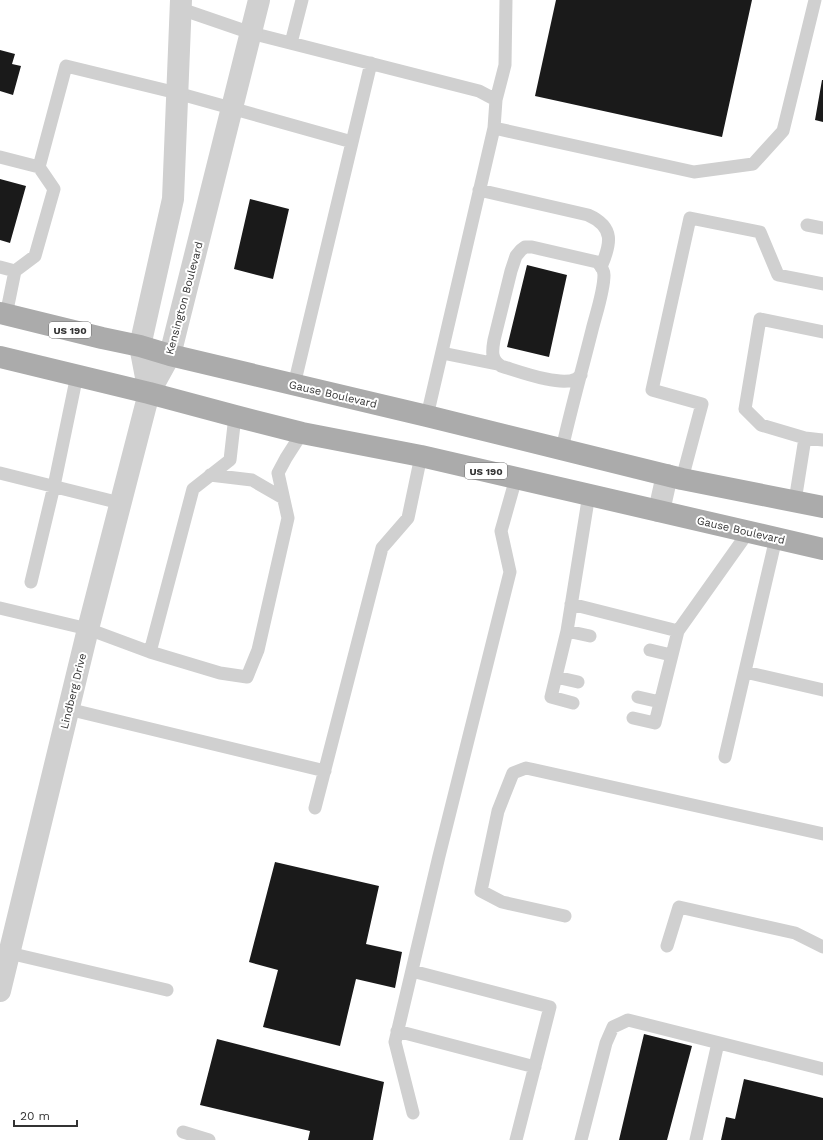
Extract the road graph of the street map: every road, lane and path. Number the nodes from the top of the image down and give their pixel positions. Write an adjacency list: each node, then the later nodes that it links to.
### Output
1 (259, 0): 6 (street, Kensington Boulevard)
2 (302, 0): 7 (lane)
3 (506, 0): 10 (lane)
4 (815, 0): 12 (lane)
5 (181, 4): 6 (lane); 9 (street)
6 (251, 33): 7 (lane); 11 (street, Kensington Boulevard)
7 (291, 43): 8 (lane)
8 (371, 63): 10 (lane); 13 (lane)
9 (177, 93): 11 (lane); 15 (lane); 25 (street)
10 (496, 100): 12 (lane)
11 (232, 108): 13 (lane); 27 (street, Kensington Boulevard)
12 (494, 128): 16 (lane)
13 (352, 142): 32 (lane)
14 (0, 157): 15 (lane)
15 (39, 168): 21 (lane)
16 (479, 190): 20 (lane); 26 (lane)
17 (807, 225): 18 (lane)
18 (823, 228)
19 (0, 267): 21 (lane)
20 (602, 267): 29 (lane); 31 (lane)
21 (15, 271): 23 (lane)
22 (823, 284): 43 (lane)
23 (3, 314): 25 (main road, Gause Boulevard / US 190)
24 (823, 332): 37 (lane)
25 (140, 346): 27 (main road, Gause Boulevard / US 190); 33 (street)
26 (442, 353): 29 (lane); 35 (lane)
27 (170, 355): 32 (main road, Gause Boulevard / US 190); 33 (street, Kensington Boulevard)
28 (0, 357): 30 (main road, Gause Boulevard / US 190)
29 (497, 364): 31 (lane)
30 (77, 375): 33 (main road, Gause Boulevard / US 190); 45 (lane)
31 (581, 375): 39 (lane)
32 (294, 385): 35 (main road, Gause Boulevard / US 190)
33 (149, 393): 34 (main road, Gause Boulevard / US 190); 49 (street, Lindberg Drive)
34 (235, 416): 36 (main road, Gause Boulevard / US 190); 42 (lane)
35 (427, 416): 39 (main road, Gause Boulevard / US 190)
36 (302, 433): 40 (main road, Gause Boulevard / US 190); 47 (lane)
37 (805, 438): 38 (lane); 48 (lane)
38 (823, 440)
39 (562, 449): 43 (main road, Gause Boulevard / US 190)
40 (421, 456): 44 (main road, Gause Boulevard / US 190); 75 (lane)
41 (0, 473): 45 (lane)
42 (210, 475): 47 (lane); 63 (lane)
43 (674, 477): 48 (main road, Gause Boulevard / US 190); 51 (street)
44 (516, 478): 46 (main road, Gause Boulevard / US 190); 82 (lane)
45 (54, 486): 49 (lane); 55 (lane)
46 (589, 494): 51 (main road, Gause Boulevard / US 190); 56 (lane)
47 (283, 498): 63 (lane)
48 (795, 501): 50 (main road, Gause Boulevard / US 190)
49 (120, 503): 58 (street, Lindberg Drive)
50 (823, 507)
51 (659, 511): 52 (main road, Gause Boulevard / US 190)
52 (749, 531): 53 (main road, Gause Boulevard / US 190); 60 (lane)
53 (776, 538): 54 (main road, Gause Boulevard / US 190); 65 (lane)
54 (823, 548)
55 (31, 582)
56 (571, 604): 59 (lane); 60 (lane)
57 (0, 608): 58 (lane)
58 (88, 629): 63 (lane); 72 (street, Lindberg Drive)
59 (566, 631): 61 (lane); 66 (lane)
60 (678, 631): 64 (lane)
61 (590, 636)
62 (650, 650): 64 (lane)
63 (150, 652)
64 (671, 655): 70 (lane)
65 (744, 672): 68 (lane); 74 (lane)
66 (556, 677): 67 (lane); 71 (lane)
67 (578, 682)
68 (823, 690)
69 (638, 697): 70 (lane)
70 (660, 702): 73 (lane)
71 (572, 703)
72 (68, 709): 75 (lane); 81 (street, Lindberg Drive)
73 (633, 718)
74 (725, 756)
75 (325, 771): 76 (lane)
76 (315, 808)
77 (823, 834): 78 (lane)
78 (565, 916)
79 (667, 946): 80 (lane)
80 (823, 947)
81 (9, 953): 83 (lane); 84 (street, Lindberg Drive)
82 (412, 972): 85 (lane); 87 (lane)
83 (167, 990)
84 (0, 991)
85 (398, 1031): 87 (lane); 89 (lane)
86 (718, 1043): 88 (lane); 93 (lane); 94 (lane)
87 (535, 1067): 92 (lane)
88 (823, 1069)
89 (413, 1113)
90 (183, 1132): 91 (lane)
91 (209, 1140)
92 (516, 1140)
93 (581, 1140)
94 (696, 1140)

